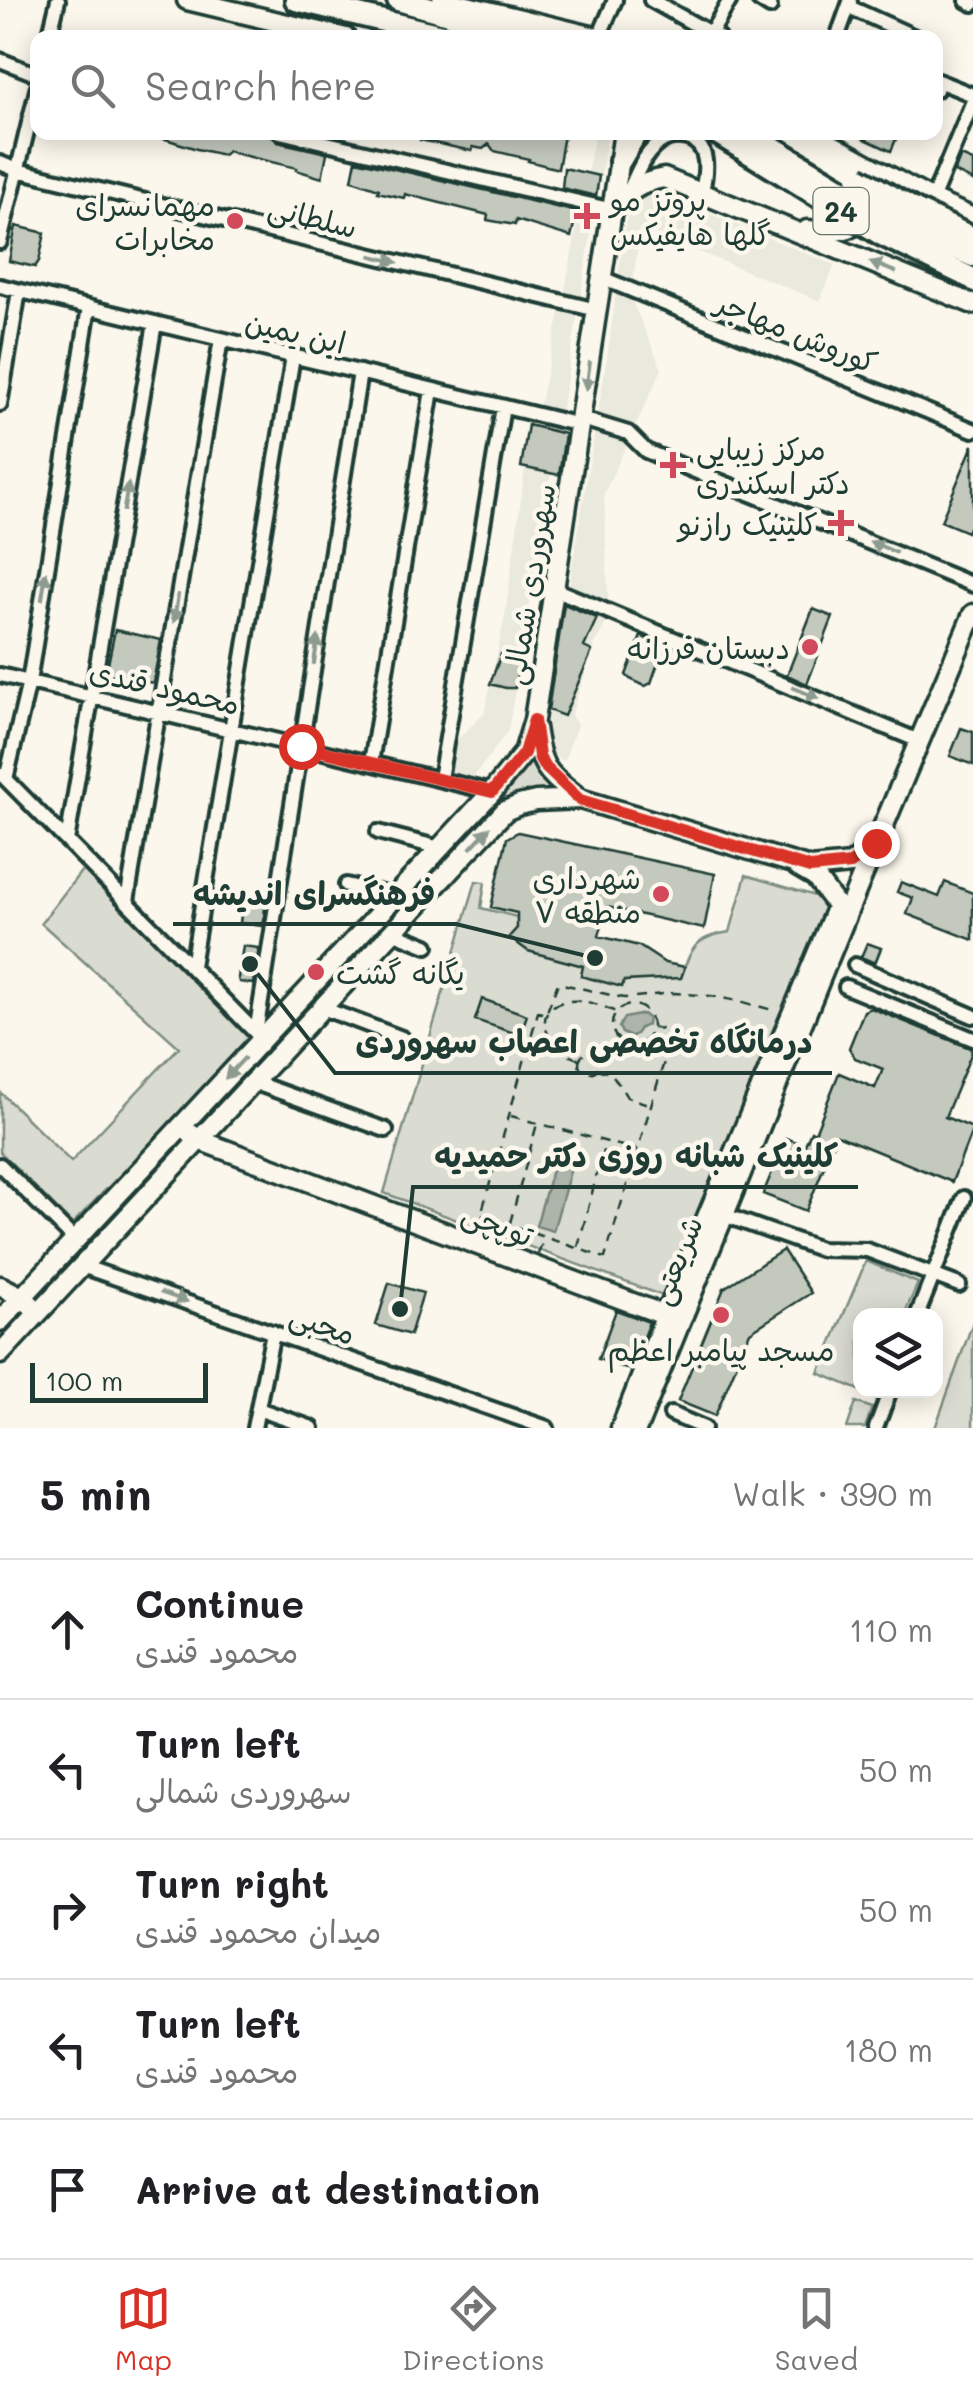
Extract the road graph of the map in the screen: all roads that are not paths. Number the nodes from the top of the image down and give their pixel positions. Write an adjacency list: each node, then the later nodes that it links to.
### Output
1 (58, 0): 10 (street)
2 (187, 0): 11 (main road)
3 (296, 0): 12 (highway)
4 (398, 0): 13 (highway)
5 (442, 0): 14 (main road)
6 (615, 0): 15 (street)
7 (650, 0): 16 (street)
8 (730, 0): 17 (street)
9 (850, 3): 18 (street); 19 (street)
10 (51, 30)
11 (313, 30)
12 (421, 30)
13 (507, 30)
14 (569, 30)
15 (602, 30)
16 (706, 30)
17 (717, 30)
18 (840, 30)
19 (900, 30)
20 (0, 60): 21 (street)
21 (30, 72)
22 (943, 85): 23 (street)
23 (972, 105): 40 (street)
24 (30, 118): 37 (street)
25 (314, 140): 41 (street)
26 (623, 140): 34 (main road, سهروردی شمالی)
27 (632, 140): 34 (highway)
28 (664, 140): 38 (street)
29 (694, 140): 39 (street)
30 (728, 140): 48 (highway, 24, bridge)
31 (761, 140): 46 (highway, 24, bridge)
32 (804, 140): 36 (highway)
33 (820, 140): 36 (main road)
34 (620, 161): 41 (main road, سهروردی شمالی)
35 (0, 163): 37 (street, سلطانی)
36 (861, 169): 40 (main road); 43 (main road); 44 (highway, bridge)
37 (17, 170): 45 (street); 53 (street, سلطانی, one-way to 53)
38 (629, 191): 39 (main road); 41 (main road)
39 (702, 192): 43 (main road)
40 (932, 200): 42 (main road)
41 (613, 210): 47 (main road, سهروردی شمالی)
42 (973, 218)
43 (790, 228): 51 (main road, one-way to 43)
44 (973, 238)
45 (0, 242)
46 (973, 256)
47 (602, 278): 53 (main road, سهروردی شمالی); 62 (street, کوروش مهاجر)
48 (973, 279)
49 (0, 286): 50 (street, ابن یمین)
50 (19, 291): 52 (street, ابن یمین); 59 (street)
51 (973, 304)
52 (89, 308): 54 (street, ابن یمین); 67 (street, one-way to 52)
53 (598, 310): 61 (main road, سهروردی شمالی, one-way to 61)
54 (155, 323): 55 (street, ابن یمین); 68 (street, one-way to 54)
55 (221, 339): 56 (street, ابن یمین); 69 (street, one-way to 69)
56 (293, 356): 57 (street, ابن یمین); 71 (street)
57 (360, 372): 58 (street, ابن یمین); 73 (street, one-way to 57)
58 (432, 390): 60 (street, ابن یمین); 74 (street)
59 (0, 404)
60 (503, 407): 61 (street, ابن یمین); 76 (street)
61 (581, 422): 63 (street, ابن یمین, one-way to 61); 64 (main road, سهروردی شمالی)
62 (973, 430)
63 (973, 585)
64 (554, 589): 70 (main road, سهروردی شمالی); 72 (street, one-way to 72)
65 (973, 614): 72 (main road, شریعتی)
66 (0, 675): 67 (street, محمود قندی)
67 (29, 682): 68 (street, محمود قندی); 75 (street)
68 (92, 697): 69 (street, محمود قندی); 80 (street)
69 (159, 713): 71 (street, محمود قندی); 86 (street)
70 (534, 720): 77 (main road, سهروردی شمالی); 78 (main road)
71 (232, 730): 73 (street, محمود قندی); 90 (street)
72 (919, 740): 81 (main road, شریعتی)
73 (301, 746): 74 (street, محمود قندی); 94 (street)
74 (371, 763): 76 (street, محمود قندی)
75 (3, 776): 80 (street)
76 (440, 779): 77 (street, محمود قندی)
77 (492, 792): 82 (main road, سهروردی شمالی)
78 (580, 800): 83 (main road); 87 (main road, one-way to 78)
79 (378, 832): 82 (street)
80 (67, 841): 86 (street)
81 (876, 843): 83 (main road); 103 (main road, شریعتی)
82 (440, 848): 85 (main road, سهروردی شمالی)
83 (788, 862): 112 (main road, شریعتی)
84 (346, 884): 85 (street)
85 (395, 896): 94 (main road, سهروردی شمالی)
86 (128, 901): 90 (street)
87 (392, 932): 88 (street); 92 (main road)
88 (427, 946)
89 (855, 965): 93 (street)
90 (192, 966): 94 (street)
91 (846, 986): 96 (street)
92 (322, 1008): 95 (street); 97 (main road)
93 (973, 1016)
94 (259, 1036): 98 (main road, سهروردی شمالی, one-way to 98)
95 (402, 1038)
96 (973, 1038)
97 (253, 1082): 99 (street); 100 (main road)
98 (181, 1126): 100 (main road, توپچی); 104 (main road, سهروردی شمالی)
99 (386, 1130)
100 (198, 1140): 105 (main road); 112 (main road, توپچی)
101 (0, 1165): 104 (street)
102 (964, 1198): 106 (street)
103 (724, 1215): 106 (street); 112 (main road, شریعتی)
104 (70, 1245): 105 (main road); 109 (main road, سهروردی شمالی)
105 (82, 1266): 111 (main road); 114 (street, محبی, one-way to 114)
106 (931, 1275): 107 (street); 110 (street)
107 (959, 1284)
108 (0, 1286): 109 (main road)
109 (12, 1301): 111 (main road); 113 (main road, سهروردی شمالی)
110 (920, 1308)
111 (38, 1312): 115 (main road)
112 (673, 1318): 122 (main road, شریعتی); 123 (main road, شریعتی)
113 (0, 1321)
114 (273, 1332): 117 (street); 121 (street, محبی)
115 (0, 1354)
116 (887, 1398): 125 (street)
117 (258, 1408): 119 (street); 120 (street)
118 (671, 1414): 124 (street)
119 (254, 1428)
120 (312, 1428)
121 (548, 1428)
122 (622, 1428)
123 (638, 1428)
124 (704, 1428)
125 (876, 1428)

